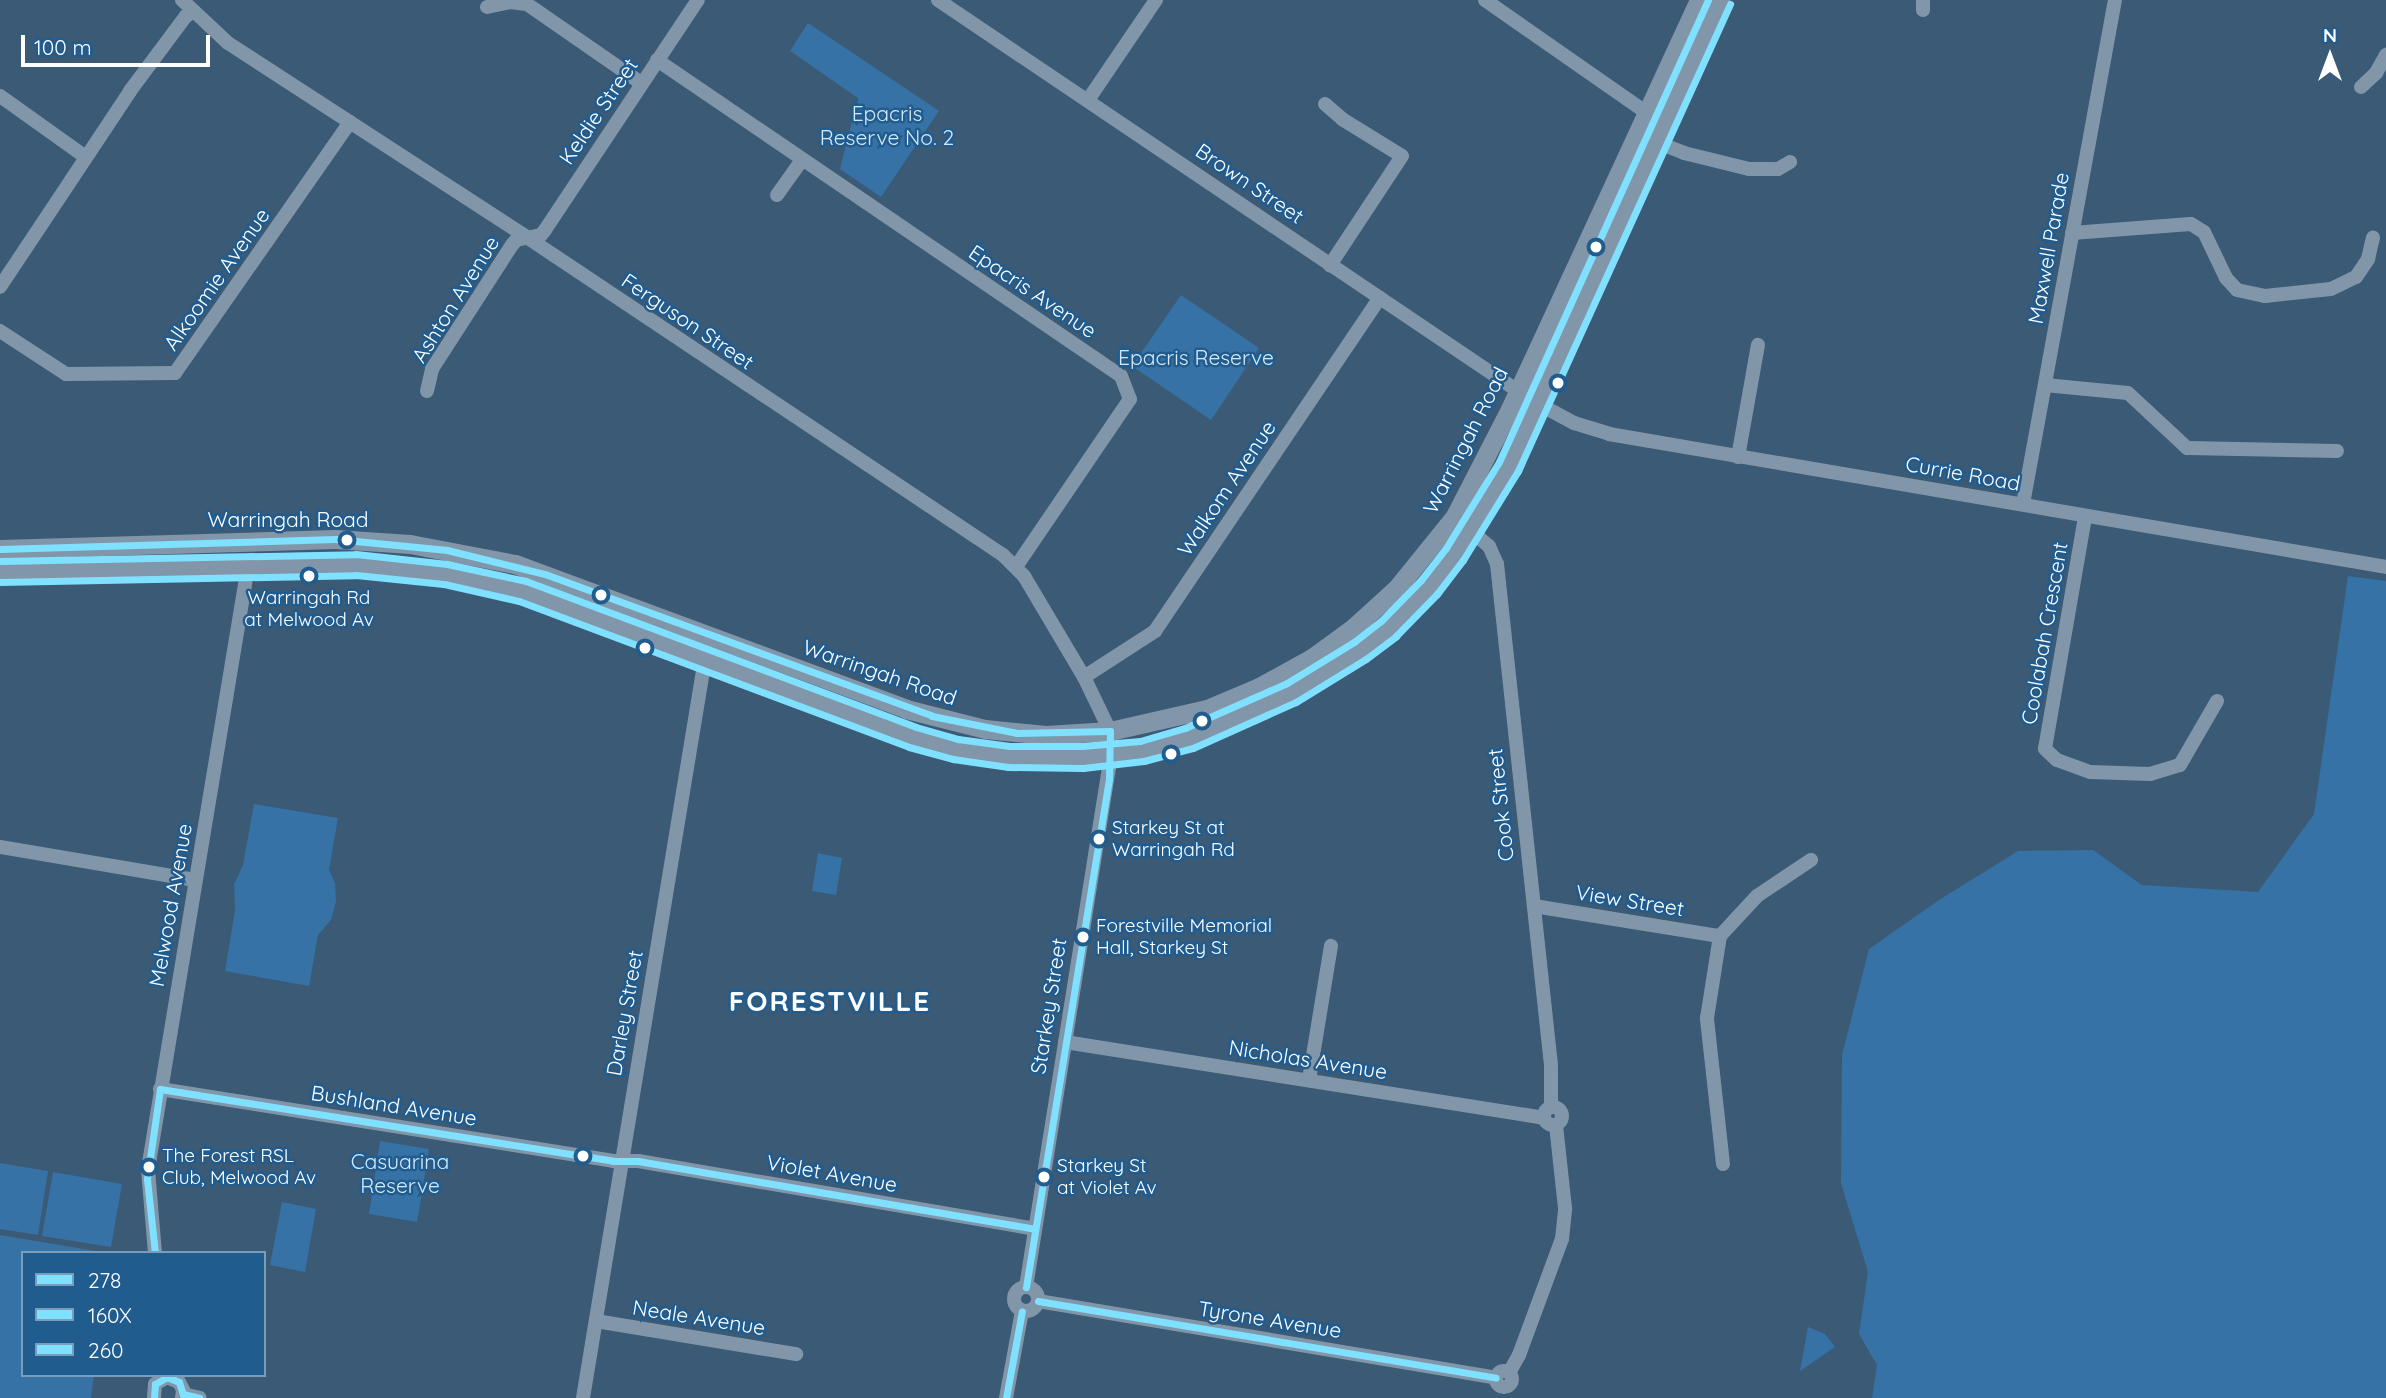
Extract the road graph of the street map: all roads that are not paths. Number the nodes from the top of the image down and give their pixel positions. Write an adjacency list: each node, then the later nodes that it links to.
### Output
1 (182, 0): 10 (street, Ferguson Street)
2 (698, 0): 12 (street, Keldie Street)
3 (938, 0): 16 (street, Brown Street)
4 (1156, 0): 16 (street)
5 (1485, 0): 18 (street)
6 (1699, 0): 18 (highway, Warringah Road)
7 (1720, 0): 18 (highway, Warringah Road)
8 (2115, 0): 26 (street, Maxwell Parade)
9 (487, 7): 13 (street)
10 (194, 11): 19 (street, Ferguson Street); 22 (street)
11 (2386, 55): 14 (street)
12 (657, 60): 13 (street, Keldie Street); 23 (street, Epacris Avenue)
13 (641, 83): 27 (street, Keldie Street)
14 (2361, 87)
15 (0, 96): 22 (street)
16 (1088, 100): 29 (street, Brown Street)
17 (1325, 104): 29 (street)
18 (1656, 117): 20 (highway, Warringah Road); 21 (highway, Warringah Road)
19 (350, 122): 27 (street, Ferguson Street); 32 (street, Alkoomie Avenue)
20 (1637, 133): 21 (highway); 36 (highway, Warringah Road)
21 (1656, 142): 24 (street); 37 (highway, Warringah Road)
22 (84, 156): 30 (street)
23 (802, 160): 25 (street); 46 (street, Epacris Avenue)
24 (1790, 162)
25 (777, 195)
26 (2072, 233): 28 (street); 34 (street, Maxwell Parade)
27 (528, 238): 35 (street, Ashton Avenue); 46 (street, Ferguson Street)
28 (2373, 239)
29 (1330, 265): 31 (street, Brown Street)
30 (0, 287)
31 (1380, 299): 36 (street, Brown Street); 51 (street, Walkom Avenue)
32 (0, 331)
33 (1758, 345): 39 (street)
34 (2045, 385): 38 (street); 40 (street, Maxwell Parade)
35 (427, 391)
36 (1518, 391): 37 (highway, Brown Street); 41 (highway, Warringah Road)
37 (1537, 403): 39 (street, Currie Road); 43 (highway, Warringah Road)
38 (2337, 451)
39 (1738, 457): 40 (street, Currie Road)
40 (2023, 504): 42 (street, Currie Road)
41 (1455, 516): 43 (highway, Cook Street); 53 (highway, Warringah Road)
42 (2085, 517): 47 (street, Currie Road); 52 (street, Coolabah Crescent)
43 (1471, 531): 54 (highway, Warringah Road); 58 (street, Cook Street)
44 (0, 549): 49 (highway, Warringah Road)
45 (248, 566): 48 (highway, Warringah Road); 50 (highway, Warringah Road); 57 (street, Melwood Avenue)
46 (1016, 567): 51 (street, Ferguson Street)
47 (2386, 567)
48 (0, 572)
49 (710, 635): 50 (highway, Darley Street); 53 (highway, Warringah Road)
50 (705, 659): 54 (highway, Warringah Road); 65 (street, Darley Street)
51 (1084, 677): 53 (street, Ferguson Street)
52 (2217, 701)
53 (1110, 731): 54 (highway, Starkey Street)
54 (1111, 755): 61 (street, Starkey Street)
55 (0, 847): 57 (street)
56 (1811, 860): 59 (street)
57 (195, 880): 63 (street, Melwood Avenue)
58 (1534, 906): 59 (street, View Street); 64 (street, Cook Street)
59 (1720, 936): 66 (street)
60 (1331, 946): 62 (street)
61 (1065, 1042): 62 (street, Nicholas Avenue); 67 (street, Starkey Street)
62 (1309, 1080): 64 (street, Nicholas Avenue)
63 (160, 1089): 65 (street, Bushland Avenue); 68 (street, Melwood Avenue)
64 (1550, 1117): 76 (street, Cook Street)
65 (622, 1161): 67 (street, Violet Avenue); 72 (street, Darley Street)
66 (1723, 1164)
67 (1034, 1230): 69 (street, Starkey Street)
68 (155, 1251)
69 (1026, 1287): 70 (street); 71 (street)
70 (1038, 1301): 71 (street); 76 (street, Tyrone Avenue)
71 (1022, 1311): 81 (street)
72 (596, 1321): 73 (street, Neale Avenue); 80 (street, Darley Street)
73 (796, 1354)
74 (166, 1377): 78 (street)
75 (169, 1377): 77 (street)
76 (1503, 1384)
77 (182, 1396): 79 (street)
78 (155, 1398)
79 (200, 1398)
80 (583, 1398)
81 (1006, 1398)

